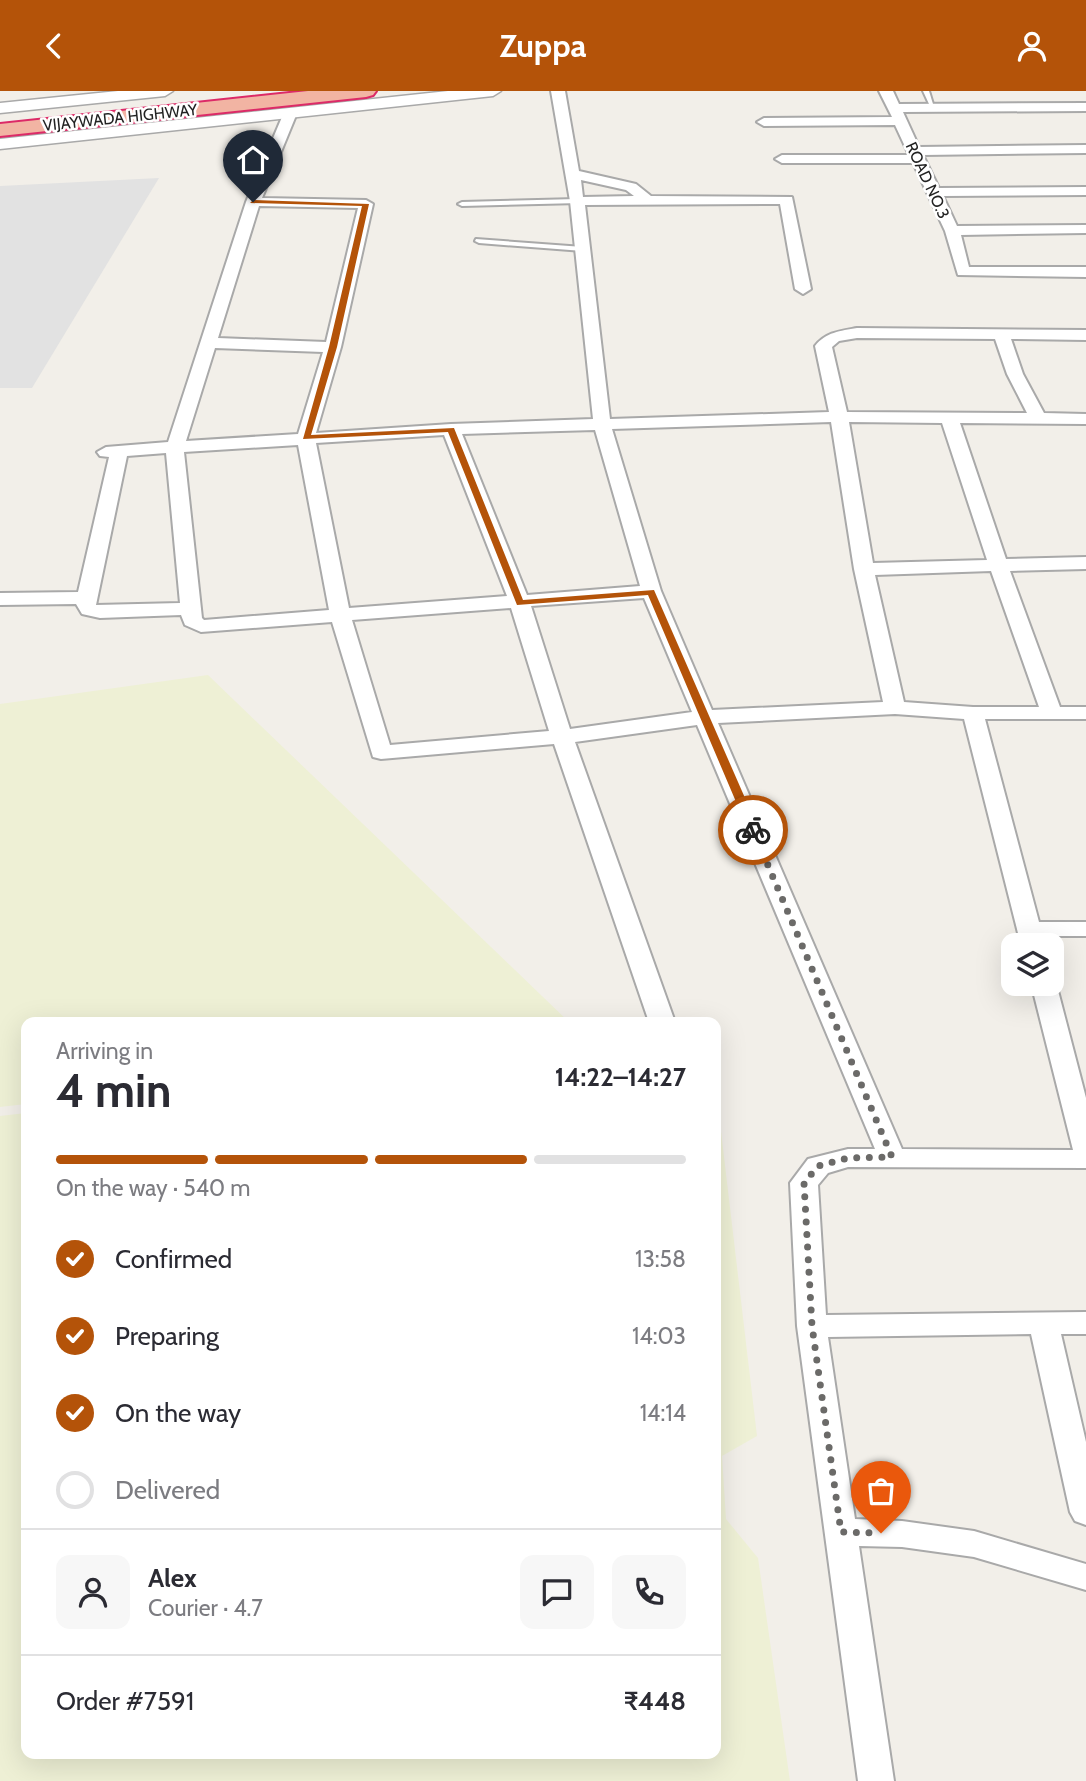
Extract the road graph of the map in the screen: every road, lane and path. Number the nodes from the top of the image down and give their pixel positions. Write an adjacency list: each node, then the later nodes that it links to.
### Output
1 (165, 91): 8 (street)
2 (291, 91): 14 (highway, VIJAYWADA HIGHWAY)
3 (366, 91): 16 (highway, VIJAYWADA HIGHWAY)
4 (493, 91): 12 (street)
5 (558, 91): 21 (street)
6 (886, 91): 13 (street, ROAD NO.3)
7 (926, 91): 9 (lane)
8 (83, 95): 11 (street)
9 (931, 103)
10 (1086, 107): 13 (street)
11 (0, 108)
12 (290, 113): 17 (street); 26 (street)
13 (897, 114): 15 (street); 19 (street, ROAD NO.3)
14 (0, 121)
15 (764, 122)
16 (0, 130)
17 (0, 144)
18 (1086, 149): 19 (street)
19 (915, 155): 20 (street); 23 (street, ROAD NO.3)
20 (782, 159)
21 (573, 174): 24 (street); 25 (street)
22 (1086, 191): 23 (street)
23 (932, 192): 29 (street, ROAD NO.3)
24 (577, 201): 25 (street); 27 (lane); 31 (street)
25 (648, 201): 33 (street)
26 (253, 202): 36 (street); 37 (street)
27 (462, 204)
28 (1086, 229): 29 (street)
29 (952, 231): 32 (street, ROAD NO.3)
30 (479, 241): 31 (lane)
31 (583, 249): 42 (street)
32 (1086, 272)
33 (803, 289)
34 (1001, 334): 35 (street); 38 (street); 40 (street)
35 (1086, 335)
36 (207, 343): 37 (street); 45 (street)
37 (333, 347): 44 (street)
38 (839, 417): 39 (street); 42 (street); 48 (street)
39 (949, 417): 40 (street); 47 (street)
40 (1038, 418): 41 (street)
41 (1085, 421)
42 (602, 424): 43 (street); 49 (street)
43 (451, 429): 44 (street); 52 (street)
44 (306, 438): 45 (street); 54 (street)
45 (175, 449): 50 (street); 53 (street)
46 (1086, 563): 47 (street)
47 (998, 565): 48 (street); 57 (street)
48 (864, 569): 55 (street)
49 (651, 591): 52 (street); 59 (street)
50 (86, 598): 51 (street); 53 (street)
51 (0, 599)
52 (520, 603): 54 (street); 60 (street)
53 (189, 609): 54 (street)
54 (340, 614): 60 (street)
55 (895, 708): 56 (street); 59 (street)
56 (973, 713): 57 (street); 62 (street)
57 (1052, 713): 58 (street)
58 (1086, 713)
59 (705, 717): 60 (street); 67 (street)
60 (562, 737): 65 (street)
61 (1086, 929): 63 (street)
62 (1030, 933)
63 (1058, 933)
64 (1046, 996): 66 (street)
65 (660, 1017)
66 (1086, 1149)
67 (892, 1157): 68 (street); 71 (street)
68 (1086, 1159)
69 (1086, 1323): 70 (street)
70 (1044, 1324): 71 (street); 72 (street)
71 (812, 1326): 73 (street)
72 (1086, 1512)
73 (841, 1532): 74 (street); 75 (street)
74 (1086, 1577)
75 (876, 1781)

